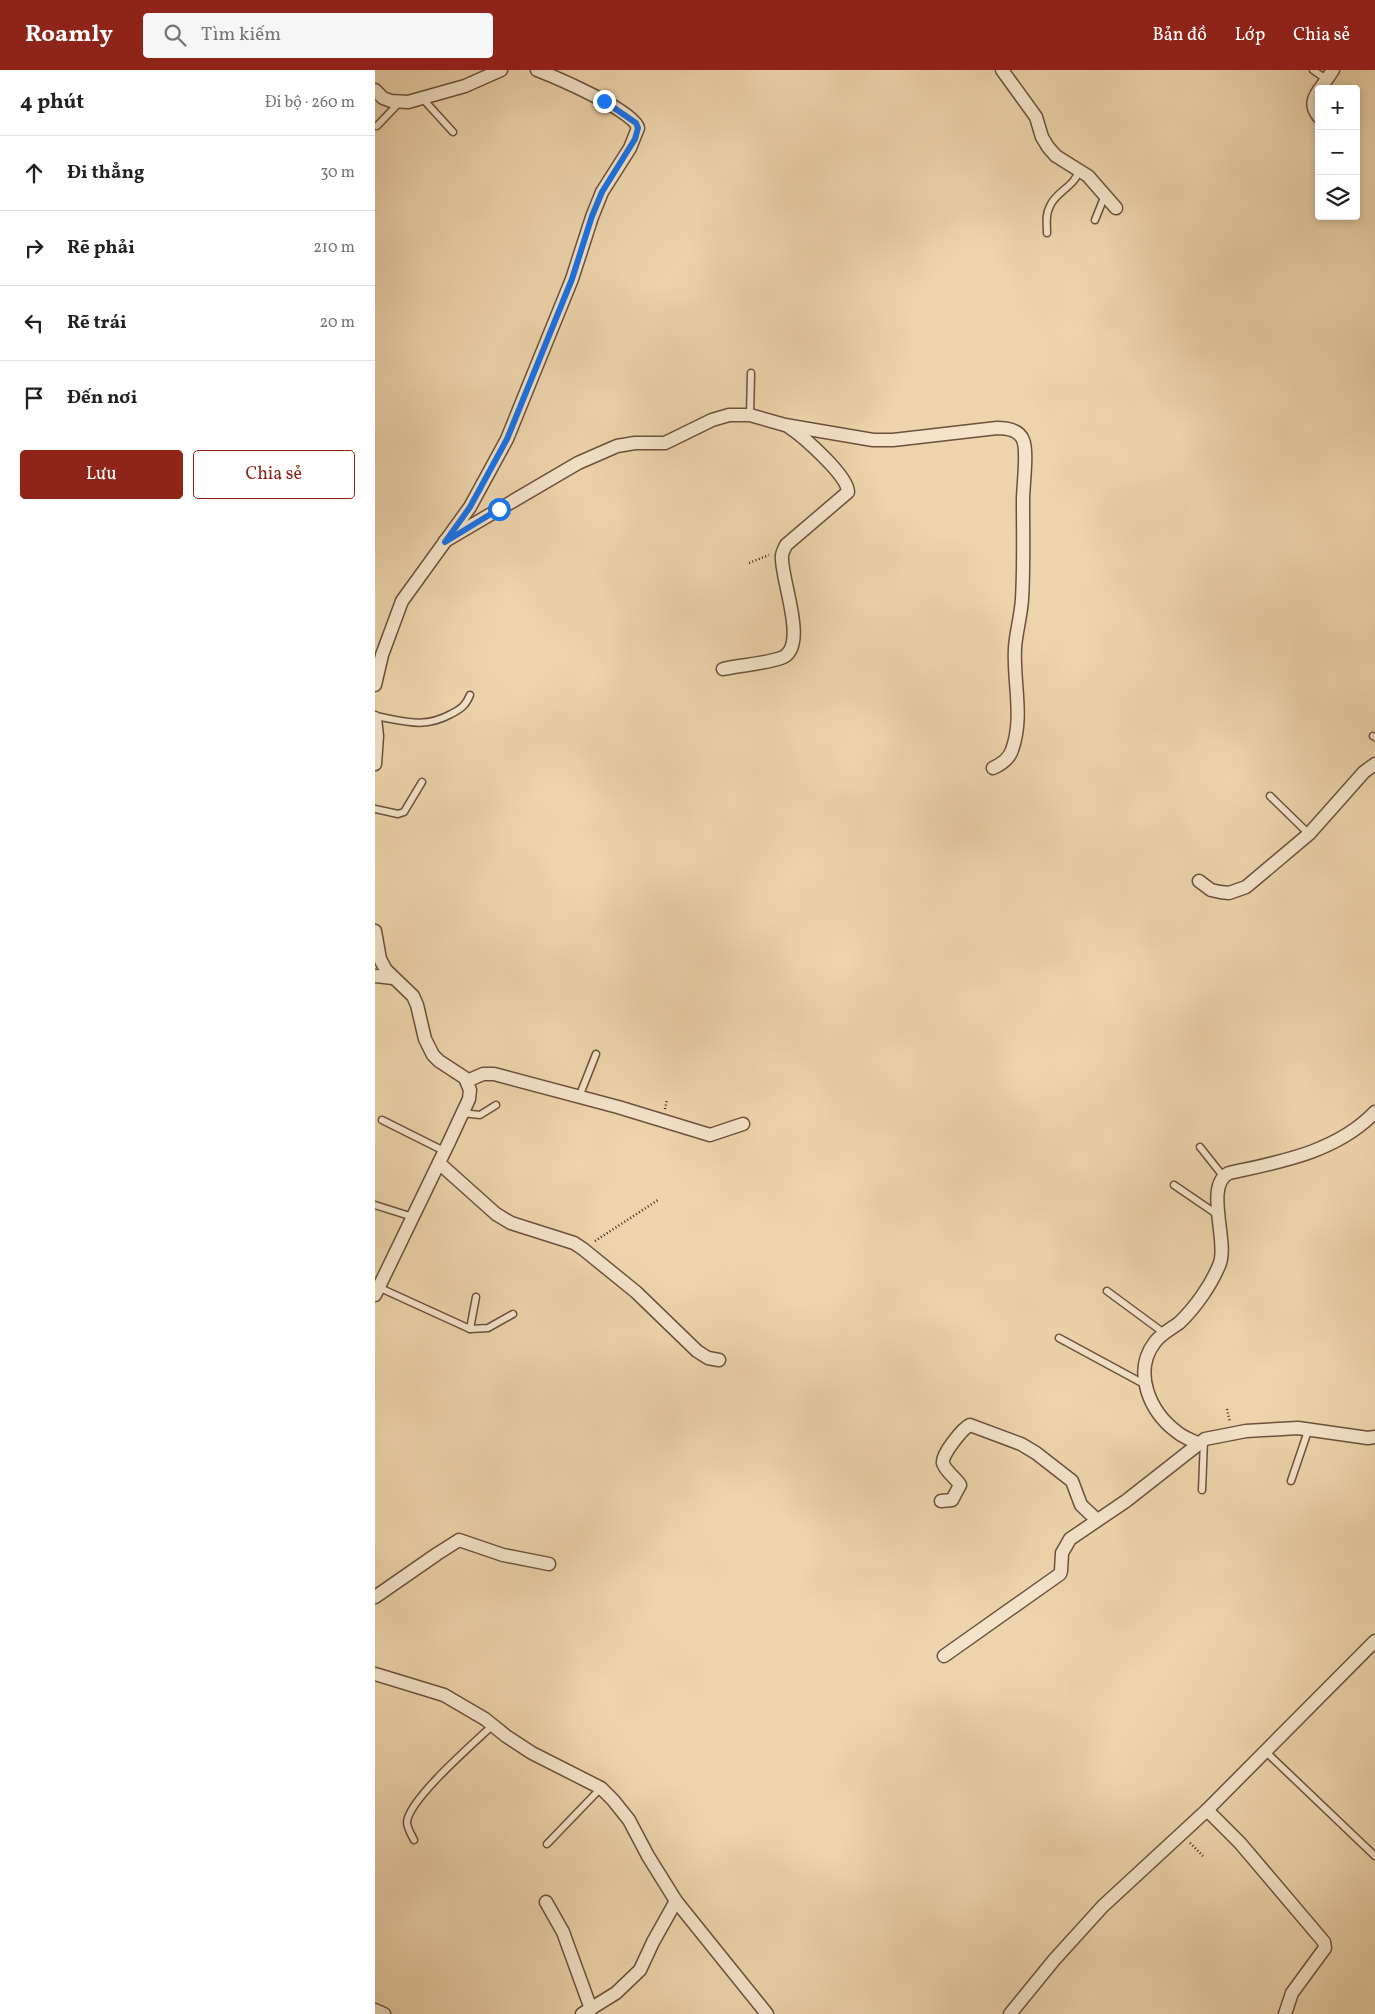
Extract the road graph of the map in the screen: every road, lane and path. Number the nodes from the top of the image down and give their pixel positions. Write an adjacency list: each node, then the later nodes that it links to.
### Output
1 (501, 70): 7 (street)
2 (537, 70): 19 (street)
3 (1002, 70): 11 (street)
4 (1313, 70): 5 (lane)
5 (1324, 82)
6 (375, 90): 8 (street)
7 (421, 97): 8 (street); 10 (lane)
8 (399, 103): 9 (lane)
9 (377, 126)
10 (453, 132)
11 (1079, 170): 12 (street); 15 (lane)
12 (1105, 195): 13 (street); 14 (lane)
13 (1116, 208)
14 (1095, 220)
15 (1047, 233)
16 (751, 373): 17 (lane)
17 (750, 415): 18 (street); 19 (street)
18 (785, 425): 20 (street); 28 (street)
19 (445, 542): 23 (street)
20 (784, 549): 21 (path); 22 (street)
21 (749, 563)
22 (723, 669)
23 (375, 685)
24 (470, 695): 25 (lane)
25 (375, 717): 26 (street)
26 (375, 764)
27 (1375, 764): 32 (street)
28 (993, 768)
29 (422, 782): 31 (lane)
30 (1270, 796): 32 (lane)
31 (375, 809)
32 (1309, 834): 33 (street)
33 (1199, 881)
34 (375, 931): 36 (street)
35 (375, 976): 36 (street)
36 (393, 978): 38 (street)
37 (596, 1054): 39 (lane)
38 (467, 1081): 39 (street); 42 (street)
39 (578, 1098): 44 (street)
40 (496, 1105): 42 (lane)
41 (1375, 1112): 48 (street)
42 (462, 1113): 46 (street)
43 (382, 1120): 46 (lane)
44 (743, 1124)
45 (1200, 1147): 48 (lane)
46 (444, 1151): 47 (street)
47 (439, 1163): 52 (street); 54 (street)
48 (1223, 1176): 53 (street)
49 (1174, 1185): 53 (lane)
50 (658, 1200): 54 (path)
51 (375, 1205): 52 (lane)
52 (413, 1216): 55 (street)
53 (1219, 1216): 60 (street)
54 (583, 1249): 62 (street)
55 (376, 1291): 59 (lane)
56 (1107, 1291): 60 (lane)
57 (476, 1297): 59 (lane)
58 (513, 1314): 59 (lane)
59 (470, 1329)
60 (1164, 1333): 63 (street)
61 (1059, 1338): 63 (lane)
62 (719, 1360)
63 (1144, 1384): 66 (street)
64 (1309, 1428): 65 (street); 66 (street); 67 (lane)
65 (1375, 1437)
66 (1201, 1441): 68 (lane); 70 (street)
67 (1291, 1481)
68 (1202, 1490)
69 (941, 1501): 70 (street)
70 (1097, 1520): 74 (street)
71 (549, 1564): 72 (street)
72 (375, 1597)
73 (1375, 1641): 77 (street)
74 (945, 1656)
75 (375, 1674): 76 (street)
76 (493, 1725): 78 (street); 81 (lane)
77 (1265, 1751): 79 (street); 84 (lane)
78 (601, 1788): 82 (lane); 86 (street)
79 (1207, 1810): 80 (street); 92 (street)
80 (1181, 1834): 83 (path); 91 (street)
81 (414, 1840)
82 (547, 1844)
83 (1203, 1856)
84 (1375, 1856)
85 (546, 1902): 88 (street)
86 (676, 1902): 88 (street); 90 (street)
87 (375, 2010): 89 (street)
88 (587, 2011)
89 (384, 2014)
90 (767, 2014)
91 (1010, 2014)
92 (1285, 2014)

